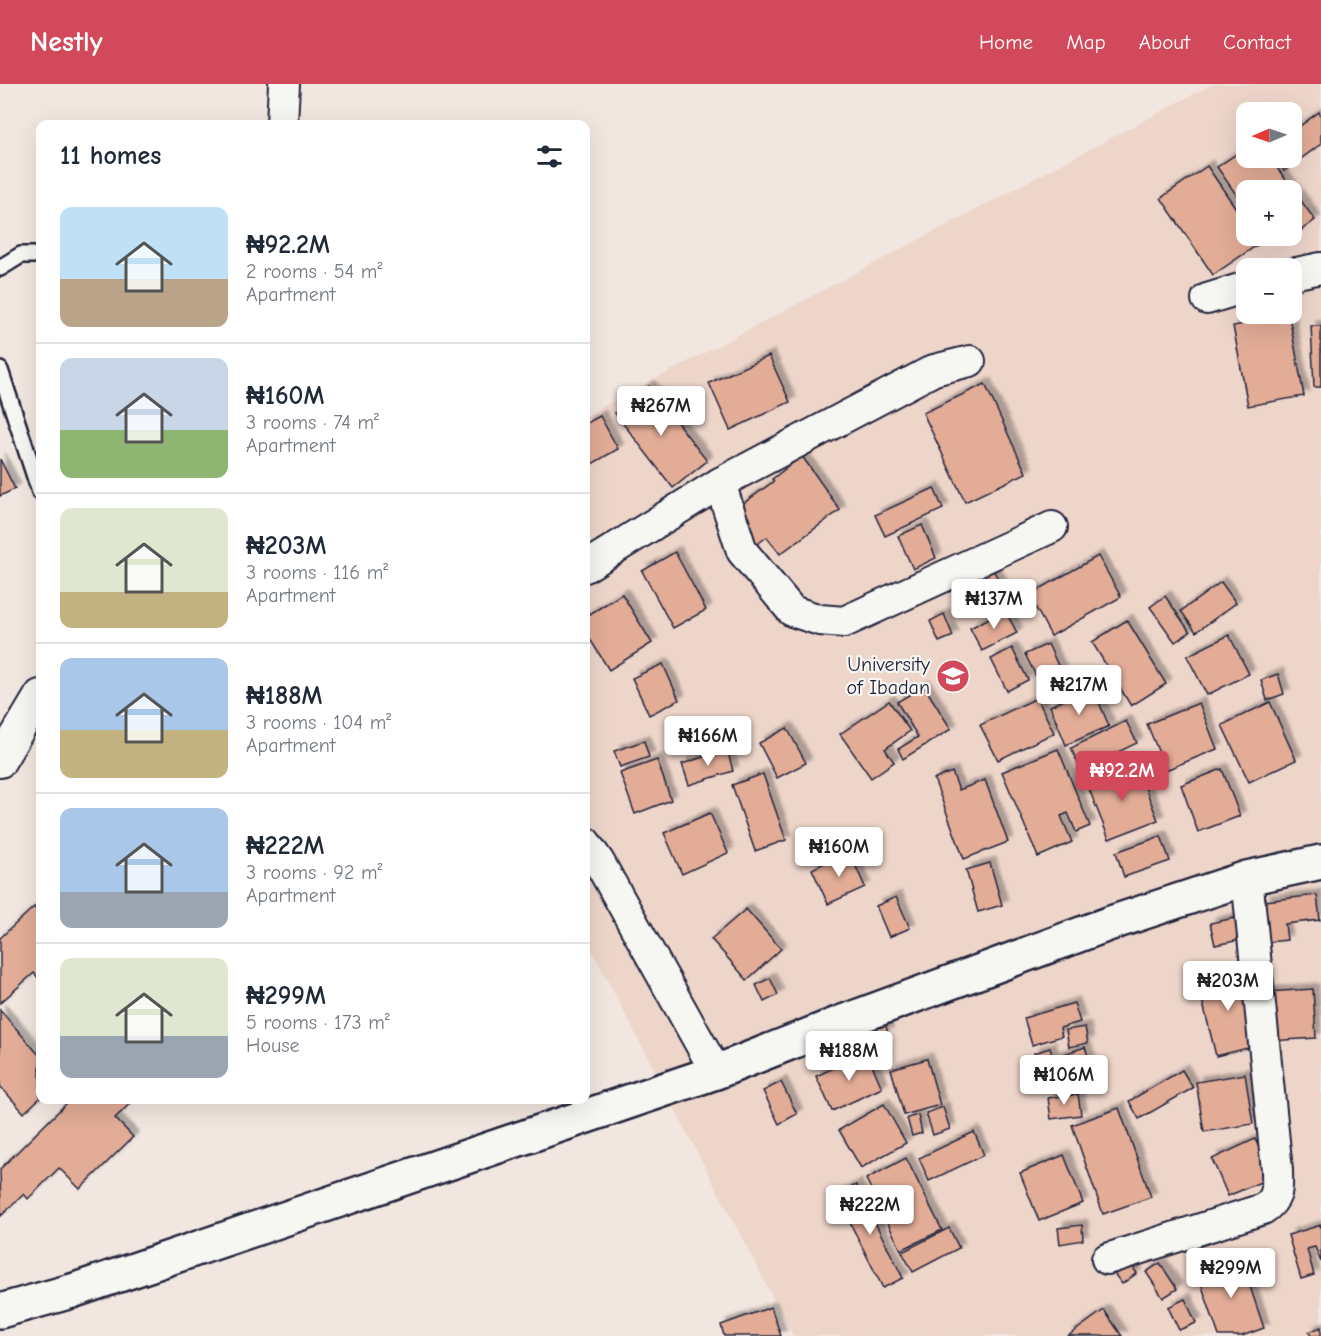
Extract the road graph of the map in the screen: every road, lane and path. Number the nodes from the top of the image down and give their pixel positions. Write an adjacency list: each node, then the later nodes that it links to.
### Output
1 (284, 84): 2 (street)
2 (282, 120)
3 (36, 255): 4 (lane)
4 (0, 268)
5 (1321, 268): 6 (street)
6 (1302, 272)
7 (1236, 290): 8 (street)
8 (1207, 299)
9 (970, 361): 12 (street)
10 (0, 370): 11 (lane)
11 (36, 480)
12 (720, 483): 13 (street); 14 (street)
13 (1052, 528)
14 (590, 564)
15 (36, 702): 16 (street)
16 (0, 762)
17 (590, 849): 20 (street)
18 (1321, 862): 19 (street)
19 (1247, 878): 20 (street); 21 (street)
20 (716, 1072): 22 (street)
21 (1107, 1259)
22 (0, 1311)

